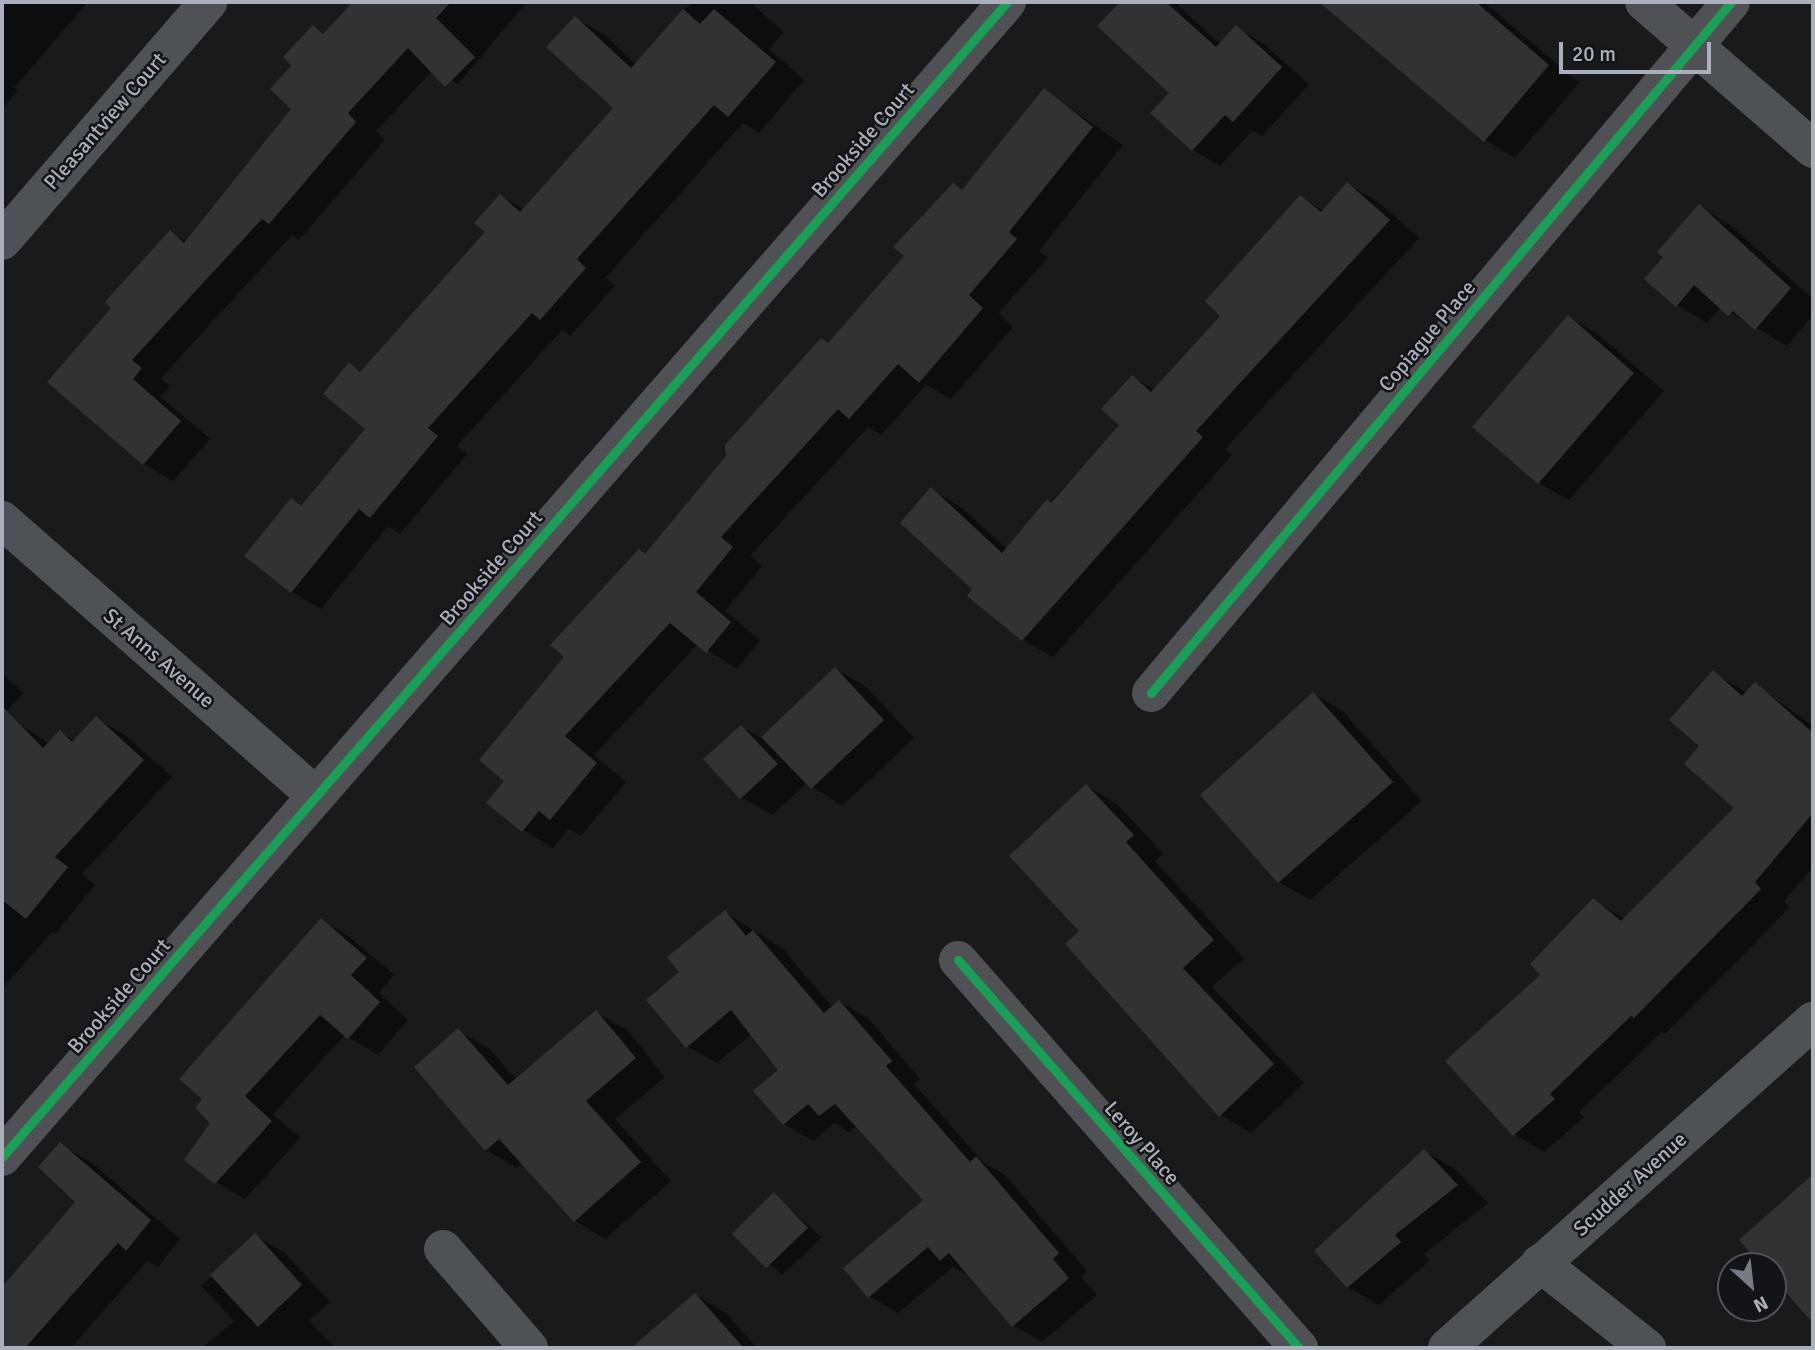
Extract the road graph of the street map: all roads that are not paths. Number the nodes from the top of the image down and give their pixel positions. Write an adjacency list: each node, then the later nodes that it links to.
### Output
1 (208, 2): 7 (street, Pleasantview Court)
2 (1007, 2): 10 (street, Brookside Court)
3 (1644, 2): 5 (street)
4 (1731, 2): 5 (street, Copiague Place)
5 (1694, 45): 6 (street); 9 (street, Copiague Place)
6 (1813, 149)
7 (2, 241)
8 (2, 520): 10 (street, St Anns Avenue)
9 (1151, 692)
10 (316, 796): 13 (street, Brookside Court)
11 (958, 960): 17 (street, Leroy Place)
12 (1813, 1021): 15 (street, Scudder Avenue)
13 (2, 1157)
14 (443, 1250): 16 (street)
15 (1540, 1263): 18 (street, Scudder Avenue); 19 (street)
16 (529, 1348)
17 (1299, 1348)
18 (1447, 1348)
19 (1647, 1348)

